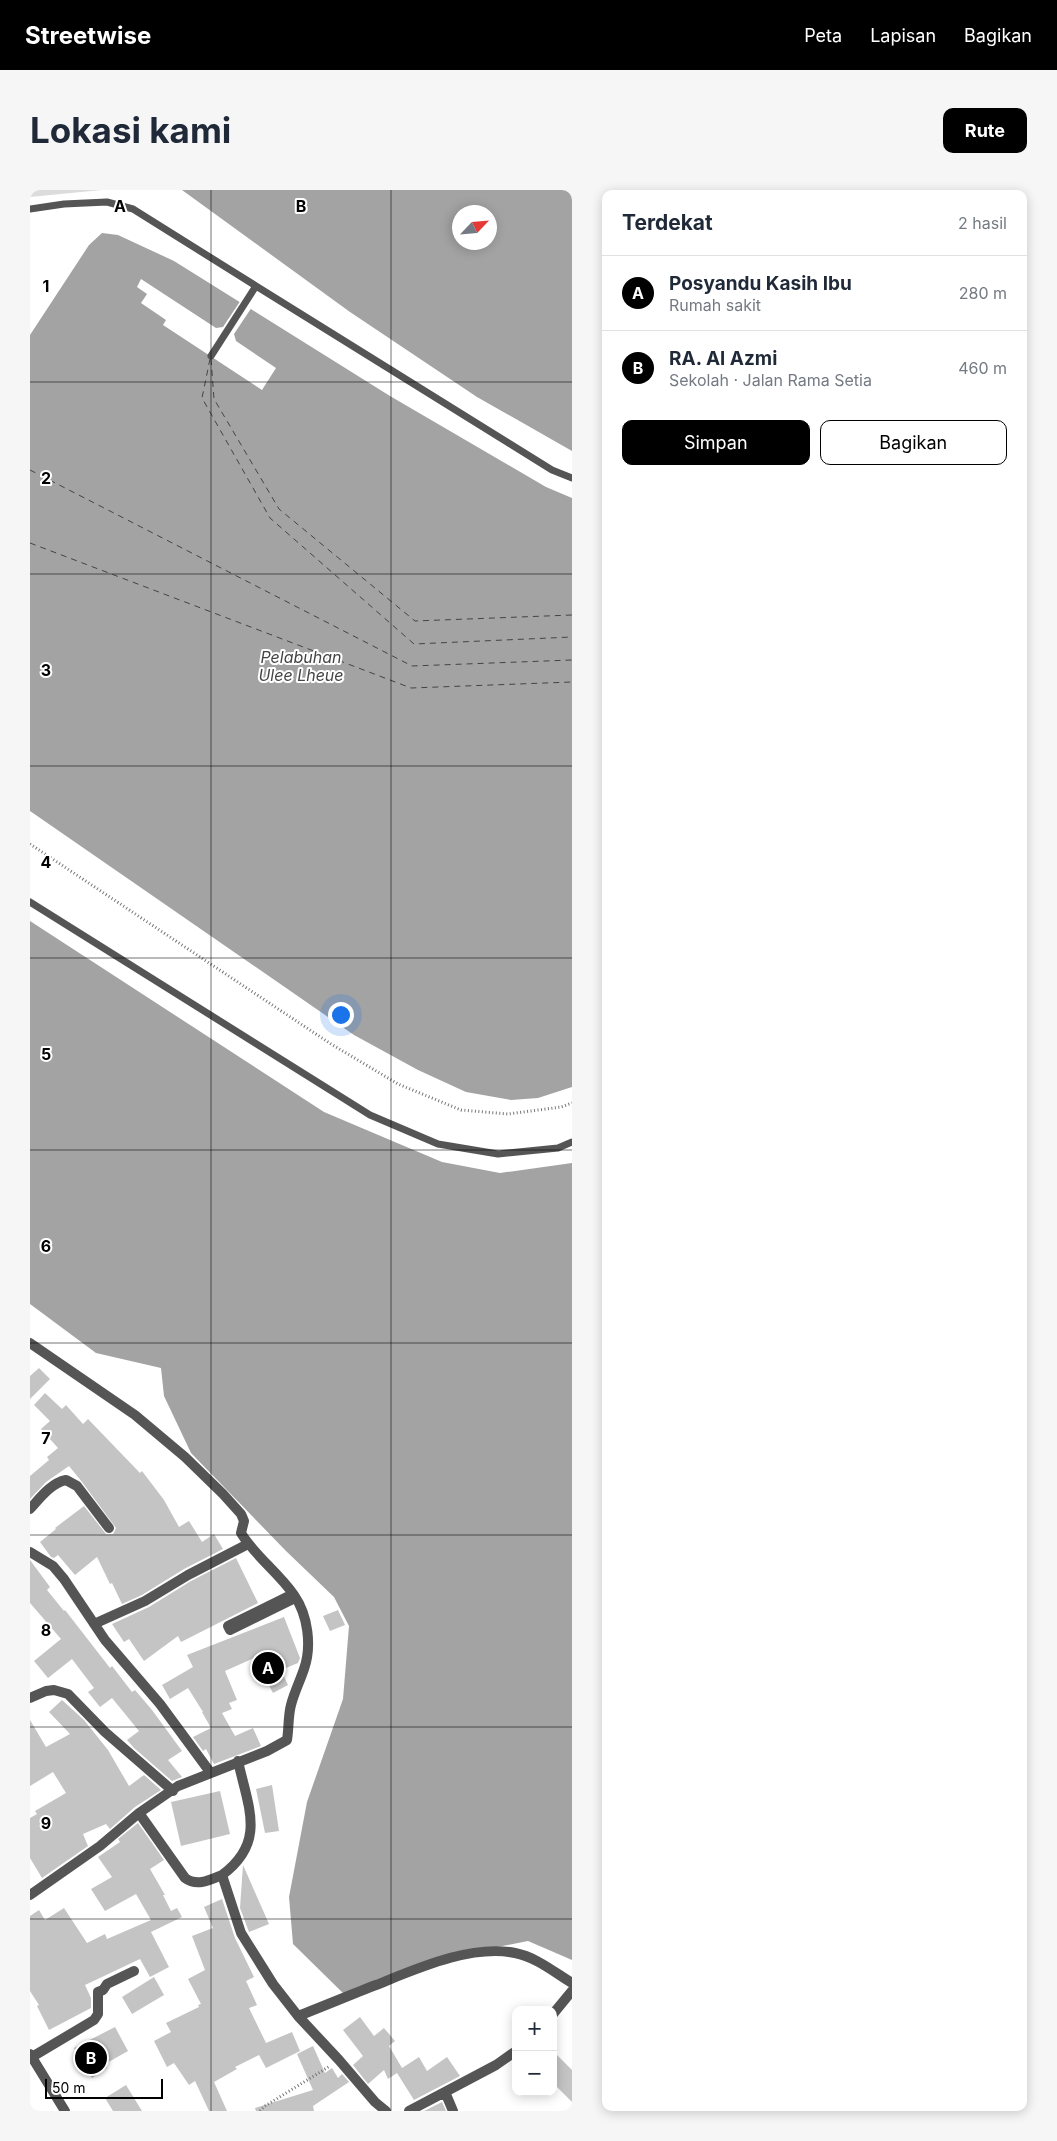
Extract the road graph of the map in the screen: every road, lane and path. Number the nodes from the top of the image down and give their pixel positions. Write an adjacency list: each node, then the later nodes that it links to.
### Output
1 (30, 209): 2 (lane)
2 (256, 286): 3 (lane); 4 (lane)
3 (211, 356)
4 (572, 478)
5 (30, 844): 7 (path)
6 (30, 902): 8 (lane)
7 (572, 1103)
8 (572, 1142)
9 (30, 1343): 12 (street)
10 (30, 1509): 11 (street)
11 (108, 1528)
12 (248, 1544): 14 (street); 15 (street)
13 (30, 1552): 15 (street)
14 (293, 1594): 14 (street); 17 (street)
15 (94, 1624): 18 (street)
16 (30, 1698): 19 (street)
17 (238, 1761): 18 (street); 21 (street)
18 (210, 1772): 19 (street)
19 (173, 1791): 20 (street)
20 (139, 1813): 21 (street); 22 (street)
21 (222, 1874): 27 (street)
22 (30, 1895)
23 (134, 1971): 29 (street)
24 (572, 1983): 27 (street)
25 (572, 1991): 26 (street)
26 (557, 2009)
27 (298, 2016): 30 (street)
28 (512, 2054): 31 (street)
29 (31, 2055): 32 (street)
30 (339, 2060): 33 (path); 34 (street)
31 (445, 2092): 35 (street); 36 (street)
32 (65, 2111)
33 (260, 2111)
34 (386, 2111)
35 (409, 2111)
36 (453, 2111)

